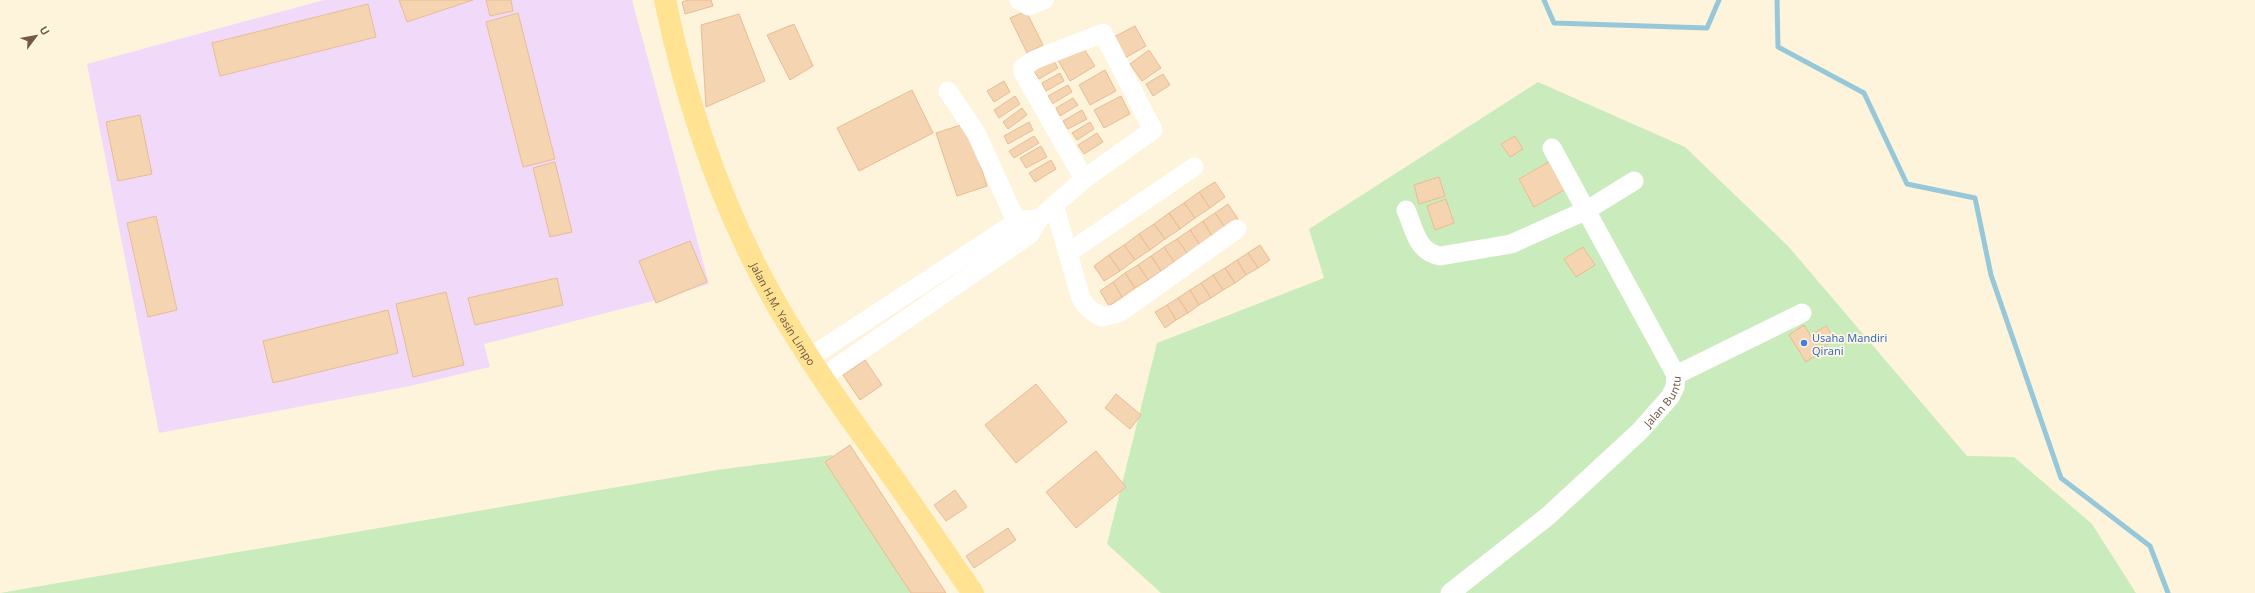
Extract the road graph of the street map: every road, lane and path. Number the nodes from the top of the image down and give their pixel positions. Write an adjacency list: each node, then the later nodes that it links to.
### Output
1 (665, 0): 17 (main road, Jalan H.M. Yasin Limpo)
2 (1019, 0): 3 (street)
3 (1044, 0)
4 (948, 91): 13 (street)
5 (1552, 148): 11 (street, Jalan Buntu)
6 (1194, 167): 15 (street)
7 (1084, 179): 7 (street); 9 (street)
8 (1634, 181): 11 (street)
9 (1054, 205): 12 (street); 15 (street)
10 (1406, 210): 11 (street)
11 (1587, 210): 18 (street, Jalan Buntu)
12 (1039, 219): 13 (street); 19 (street)
13 (1017, 223): 17 (street)
14 (1237, 229): 15 (street)
15 (1068, 253)
16 (1802, 313): 18 (street)
17 (809, 358): 19 (main road, Jalan H.M. Yasin Limpo)
18 (1676, 376): 21 (street, Jalan Buntu)
19 (821, 378): 20 (main road, Jalan H.M. Yasin Limpo)
20 (973, 593)
21 (1450, 593)

